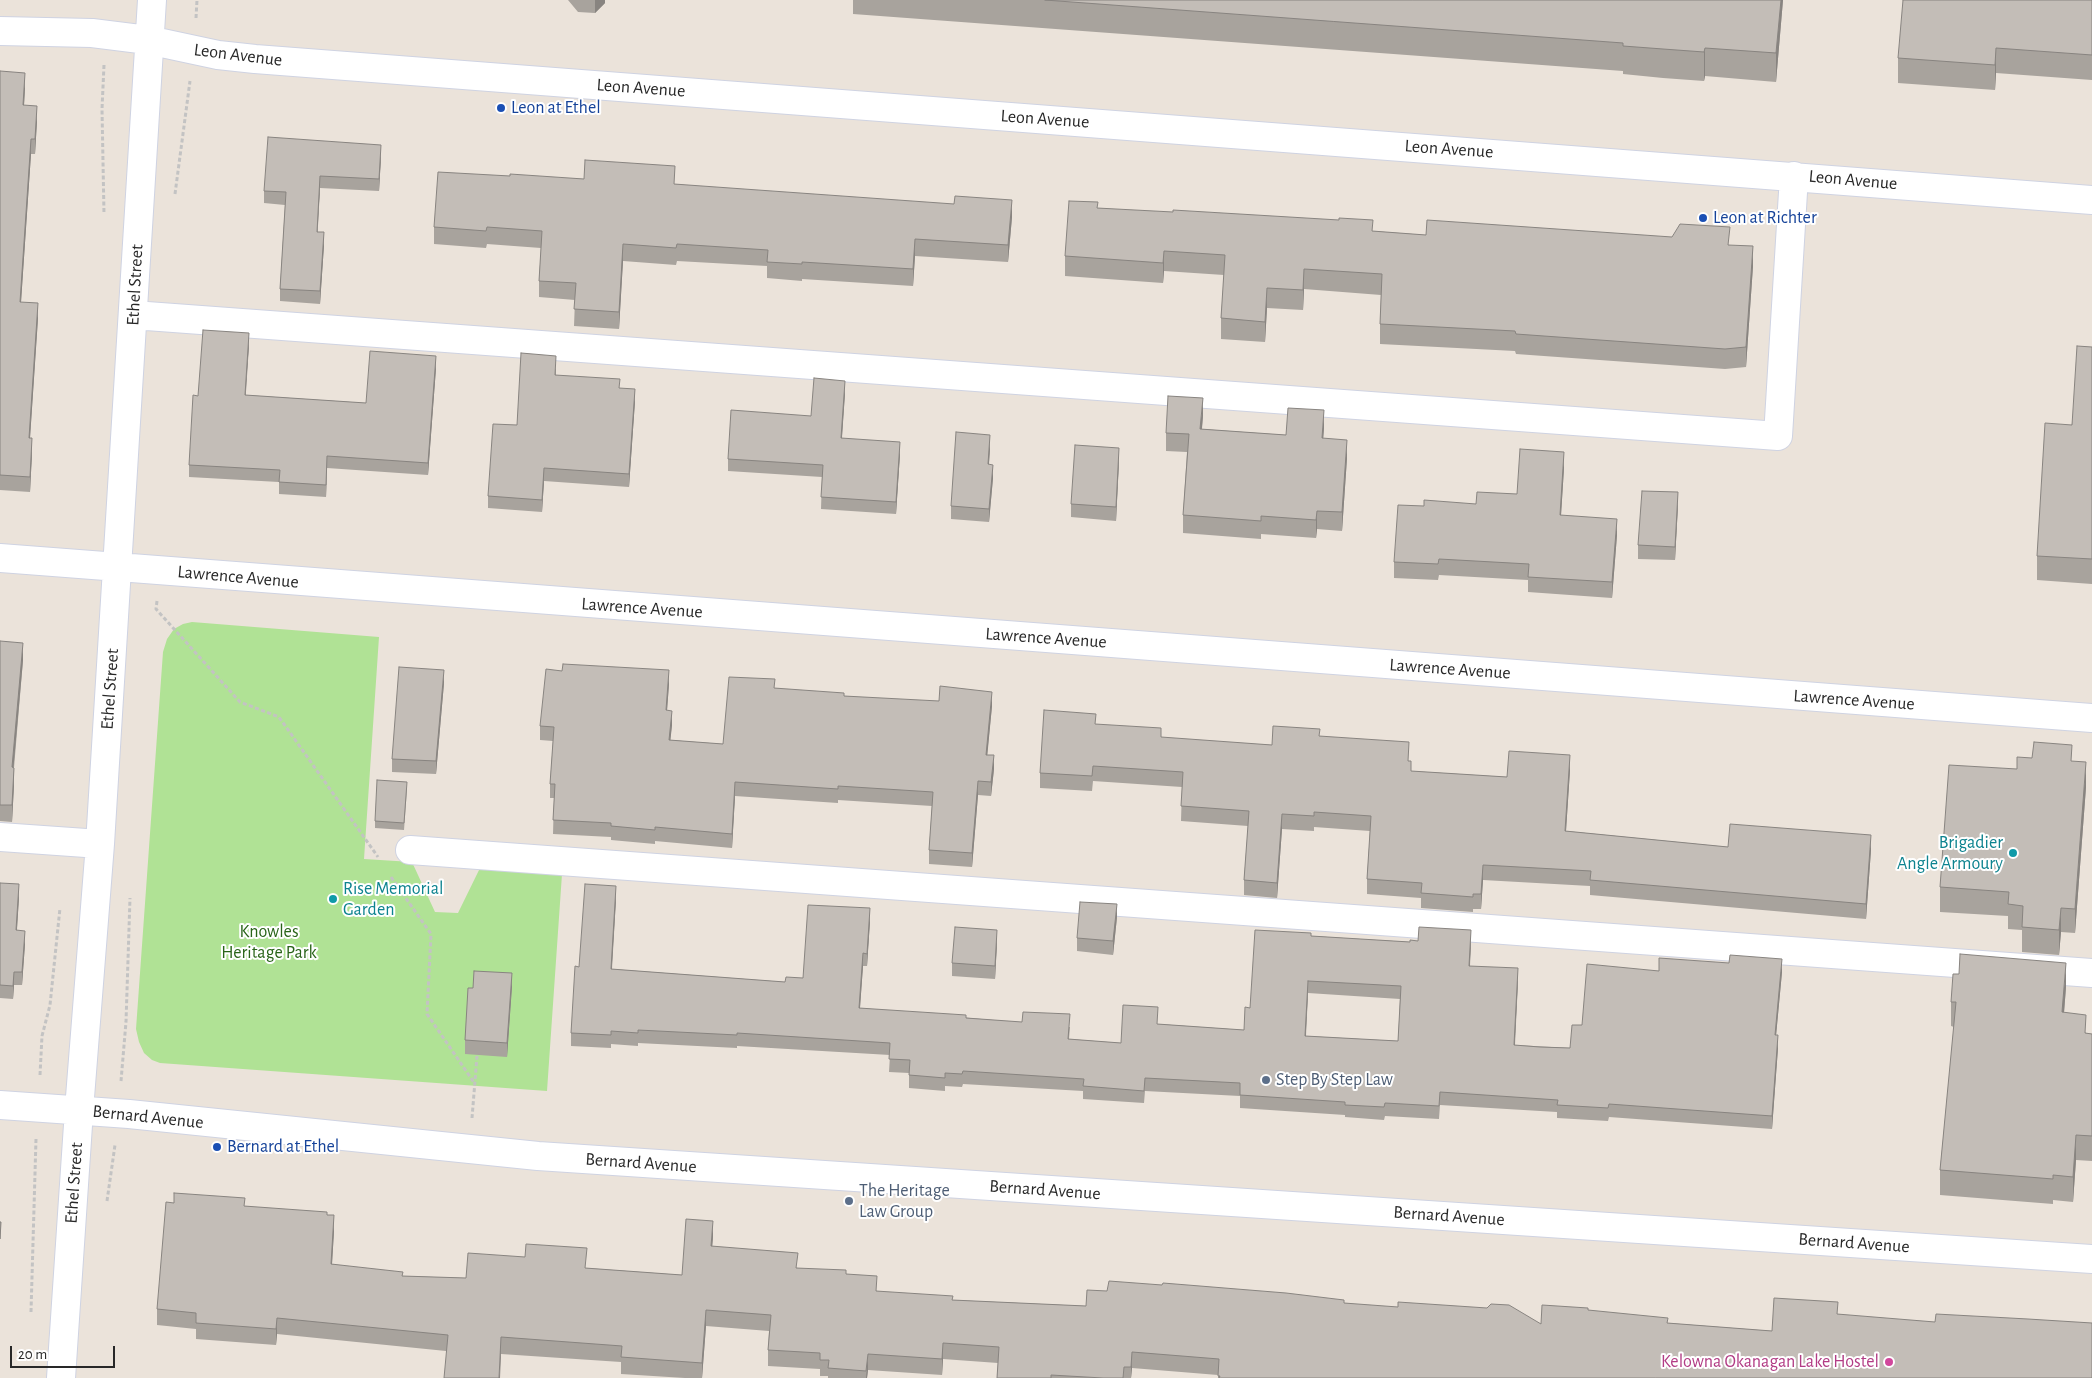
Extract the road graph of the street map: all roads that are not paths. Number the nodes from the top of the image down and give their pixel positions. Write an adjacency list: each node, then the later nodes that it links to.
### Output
1 (152, 0): 3 (street, Ethel Street)
2 (0, 31): 3 (street, Leon Avenue)
3 (148, 40): 4 (street, Leon Avenue); 6 (street, Ethel Street)
4 (1794, 176): 5 (street, Leon Avenue); 6 (street)
5 (2092, 200)
6 (133, 315): 8 (street, Ethel Street)
7 (0, 558): 8 (street, Lawrence Avenue)
8 (117, 566): 9 (street, Lawrence Avenue); 11 (street, Ethel Street)
9 (2092, 718)
10 (0, 837): 11 (street)
11 (100, 844): 15 (street, Ethel Street)
12 (410, 850): 13 (street)
13 (2092, 972)
14 (0, 1106): 15 (street, Bernard Avenue)
15 (79, 1110): 16 (street, Bernard Avenue); 17 (street, Ethel Street)
16 (2092, 1259)
17 (61, 1378)

